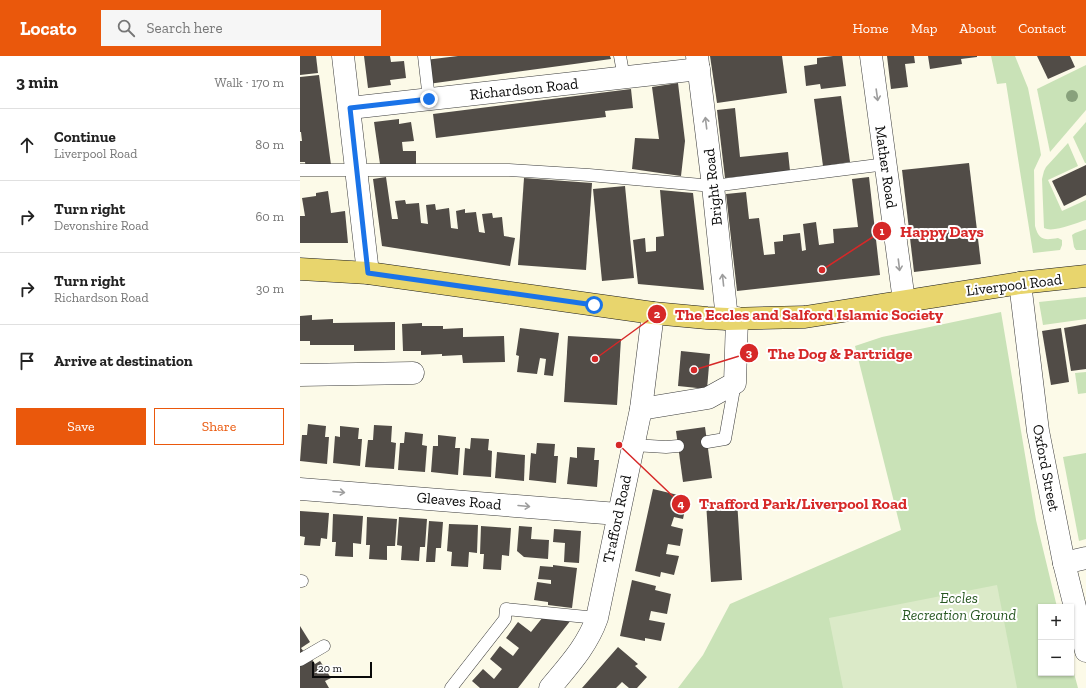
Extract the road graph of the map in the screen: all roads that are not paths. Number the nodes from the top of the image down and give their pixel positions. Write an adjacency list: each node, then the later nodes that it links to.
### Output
1 (343, 56): 8 (street)
2 (424, 56): 7 (lane)
3 (620, 56): 6 (lane)
4 (871, 56): 9 (street, Mather Road, one-way to 9)
5 (698, 63): 6 (street, Richardson Road); 12 (street, Bright Road, one-way to 5)
6 (624, 78): 7 (street, Richardson Road)
7 (429, 99): 8 (street, Richardson Road)
8 (350, 108): 11 (street)
9 (886, 164): 12 (lane); 17 (street, Mather Road, one-way to 17)
10 (300, 170): 11 (lane)
11 (357, 170): 12 (lane); 14 (street)
12 (713, 186): 19 (street, Bright Road, one-way to 12)
13 (300, 269): 14 (main road, Liverpool Road)
14 (368, 273): 18 (main road, Liverpool Road)
15 (1086, 276): 16 (main road, Liverpool Road)
16 (1020, 283): 17 (main road, Liverpool Road); 30 (street, Oxford Street)
17 (904, 301): 19 (main road, Liverpool Road)
18 (653, 313): 19 (main road, Liverpool Road); 23 (street, Trafford Road)
19 (732, 319): 22 (street, Bright Road)
20 (413, 373): 21 (street)
21 (300, 375)
22 (735, 383): 23 (street); 24 (lane)
23 (641, 409): 25 (street, Trafford Road)
24 (707, 442)
25 (634, 445): 26 (lane); 28 (street, Trafford Road)
26 (678, 446)
27 (300, 489): 28 (street, Gleaves Road, one-way to 28)
28 (618, 514): 31 (street, Trafford Road)
29 (1086, 558): 30 (street)
30 (1064, 563): 33 (street, Oxford Street)
31 (596, 618): 35 (lane); 36 (street, Trafford Road)
32 (324, 646): 34 (lane)
33 (1086, 651)
34 (300, 660)
35 (451, 688)
36 (550, 688)

